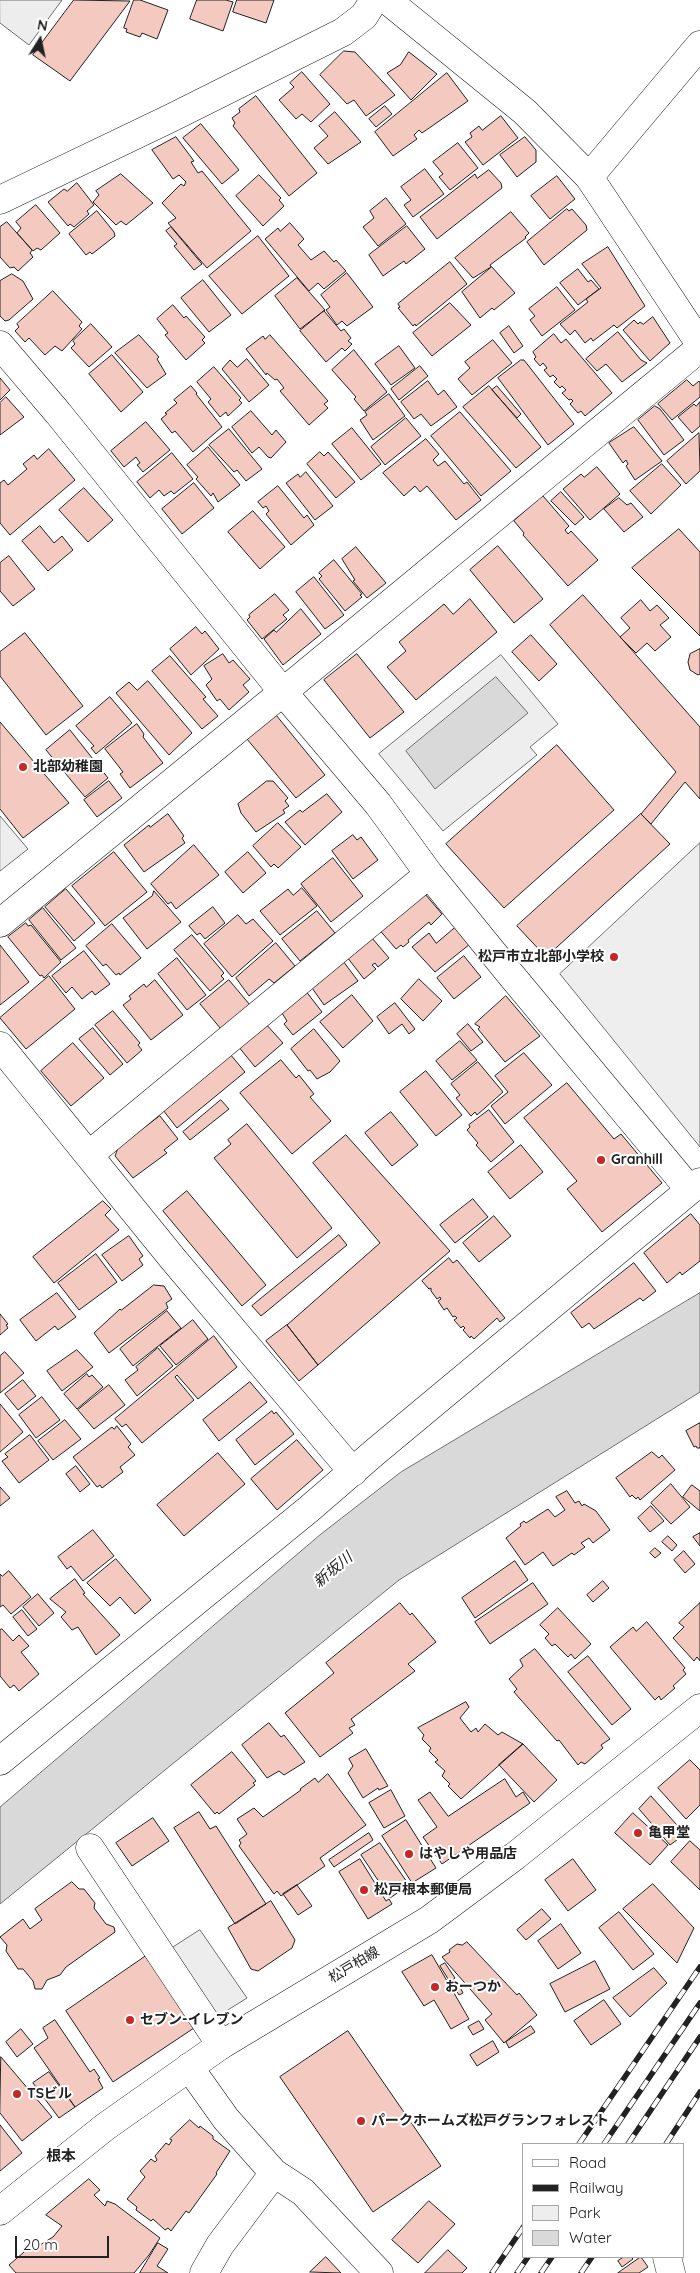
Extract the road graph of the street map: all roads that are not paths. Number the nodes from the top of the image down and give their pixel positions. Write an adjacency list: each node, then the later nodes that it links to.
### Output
1 (374, 0): 5 (street)
2 (387, 0): 4 (street)
3 (700, 44): 4 (street)
4 (588, 177): 6 (street)
5 (0, 200)
6 (700, 344)
7 (0, 345): 9 (street)
8 (700, 348): 9 (street)
9 (283, 692): 10 (street); 11 (street)
10 (429, 874): 13 (street); 14 (street)
11 (0, 922)
12 (0, 1046): 13 (street)
13 (90, 1154): 15 (street)
14 (696, 1188): 15 (street)
15 (353, 1472): 17 (street)
16 (700, 1708): 19 (street, 松戸柏線)
17 (3, 1753)
18 (90, 1848): 19 (street)
19 (221, 2046): 20 (street, 松戸柏線)
20 (189, 2067): 21 (street); 22 (street, 松戸柏線)
21 (274, 2173): 24 (street); 25 (street)
22 (0, 2211)
23 (667, 2258): 26 (street)
24 (204, 2273)
25 (379, 2273)
26 (671, 2273)

